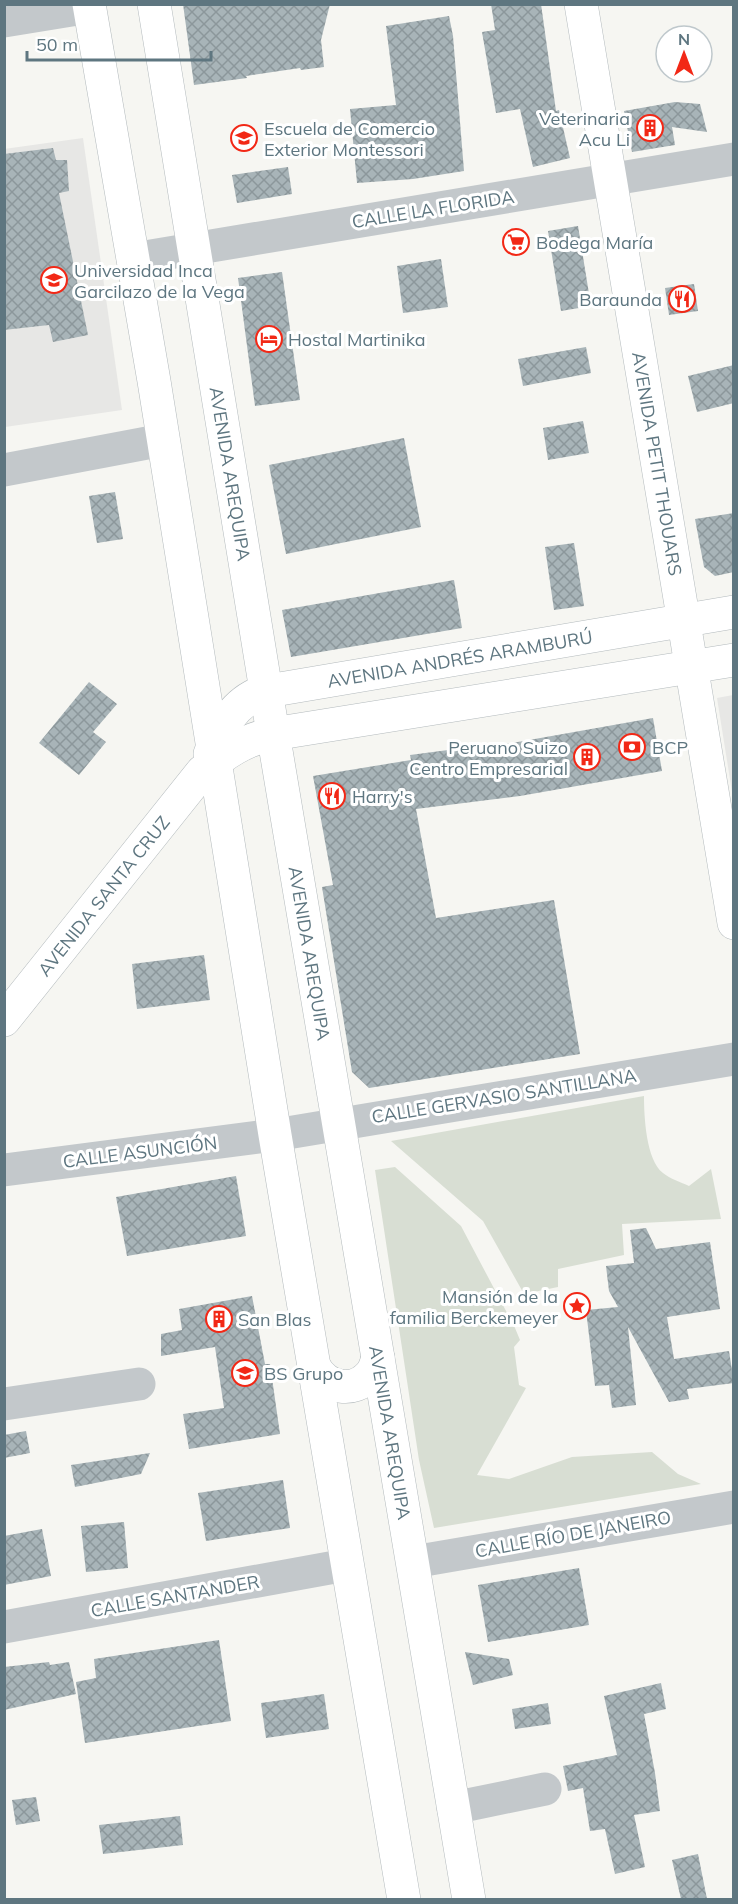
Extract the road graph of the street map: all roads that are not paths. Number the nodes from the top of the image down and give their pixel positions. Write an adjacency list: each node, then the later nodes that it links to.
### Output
1 (581, 4): 6 (main road, AVENIDA PETIT THOUARS)
2 (90, 6): 4 (street); 8 (main road)
3 (157, 8): 7 (main road, AVENIDA AREQUIPA)
4 (4, 21)
5 (734, 159): 6 (street, CALLE LA FLORIDA)
6 (610, 180): 7 (street, CALLE LA FLORIDA); 12 (main road, AVENIDA PETIT THOUARS)
7 (194, 249): 8 (street, CALLE LA FLORIDA); 15 (main road, AVENIDA AREQUIPA)
8 (133, 259): 9 (main road)
9 (164, 440): 10 (street); 17 (main road)
10 (4, 470)
11 (734, 612): 12 (main road, AVENIDA ANDRÉS ARAMBURÚ)
12 (682, 620): 14 (main road, AVENIDA PETIT THOUARS); 15 (main road, AVENIDA ANDRÉS ARAMBURÚ)
13 (734, 660): 14 (main road)
14 (690, 667): 16 (main road); 18 (main road, AVENIDA PETIT THOUARS)
15 (267, 690): 16 (main road, AVENIDA AREQUIPA); 17 (main road, AVENIDA ANDRÉS ARAMBURÚ)
16 (273, 734): 17 (main road); 21 (main road, AVENIDA AREQUIPA)
17 (210, 761): 19 (main road, AVENIDA SANTA CRUZ); 22 (main road)
18 (734, 923)
19 (4, 1020)
20 (734, 1059): 21 (street, CALLE GERVASIO SANTILLANA)
21 (339, 1123): 22 (street, CALLE GERVASIO SANTILLANA); 24 (main road, AVENIDA AREQUIPA)
22 (275, 1135): 23 (street, CALLE ASUNCIÓN); 25 (main road)
23 (4, 1170)
24 (378, 1358): 25 (main road); 29 (main road, AVENIDA AREQUIPA)
25 (315, 1368): 30 (main road)
26 (139, 1384): 27 (street)
27 (4, 1404)
28 (734, 1507): 29 (street, CALLE RÍO DE JANEIRO)
29 (412, 1562): 33 (main road, AVENIDA AREQUIPA)
30 (346, 1564): 31 (street, CALLE SANTANDER); 34 (main road)
31 (4, 1627)
32 (545, 1789): 33 (street)
33 (453, 1808): 35 (main road, AVENIDA AREQUIPA)
34 (404, 1899)
35 (469, 1899)

